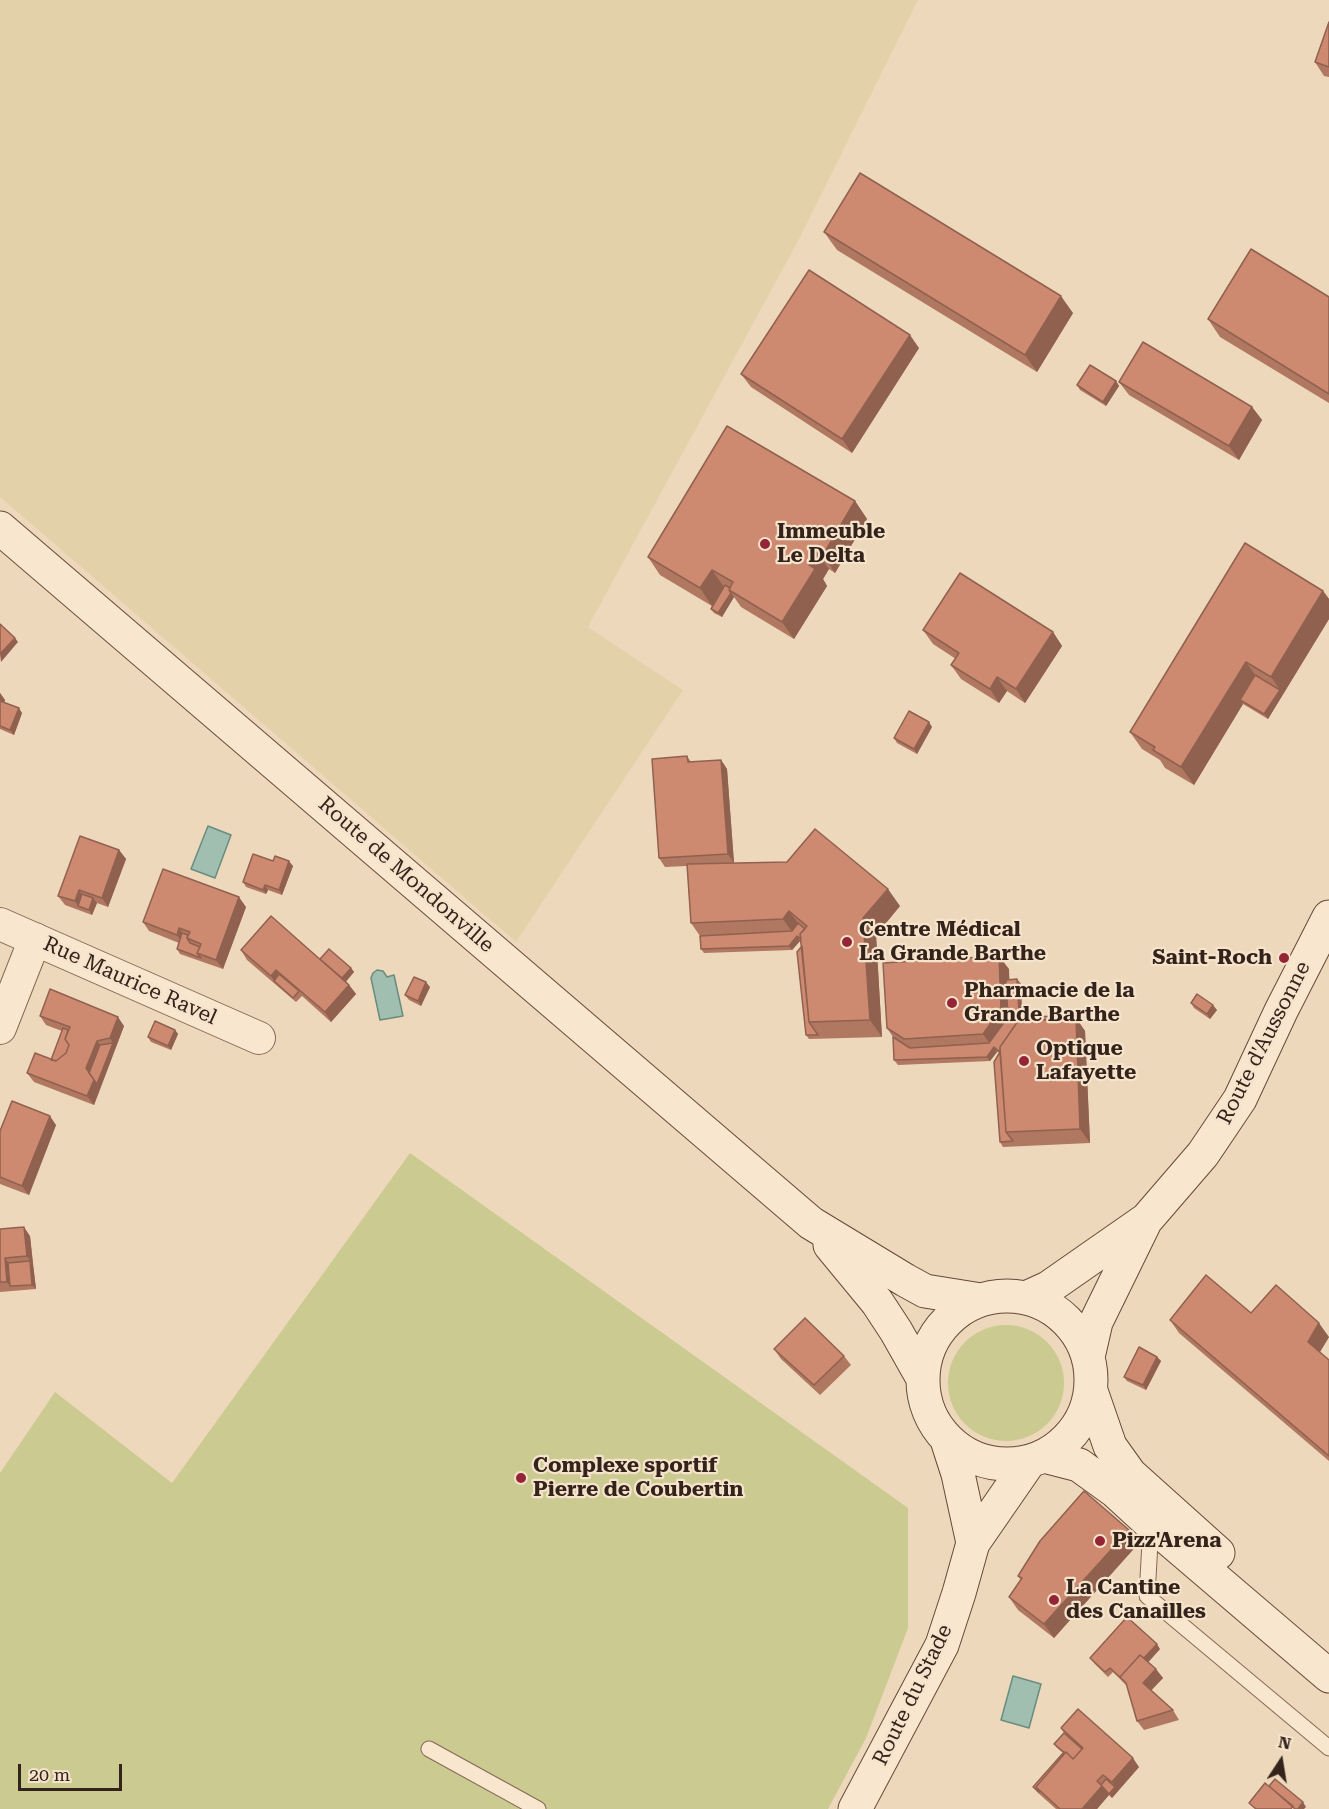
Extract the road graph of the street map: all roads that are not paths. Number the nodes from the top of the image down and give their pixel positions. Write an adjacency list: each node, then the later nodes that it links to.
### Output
1 (0, 528): 8 (main road, Route de Mondonville)
2 (1329, 917): 7 (main road, Route d'Aussonne)
3 (0, 924): 4 (street, Rue Maurice Ravel)
4 (35, 939): 5 (street); 6 (street, Rue Maurice Ravel)
5 (0, 1028)
6 (259, 1038)
7 (1147, 1219): 9 (main road, Route d'Aussonne); 11 (main road, Route d'Aussonne)
8 (811, 1223): 10 (main road, Route de Mondonville); 12 (main road, Route de Mondonville)
9 (1026, 1298): 10 (main road); 11 (main road)
10 (981, 1300): 12 (main road)
11 (1088, 1357): 13 (main road)
12 (922, 1377): 14 (main road)
13 (1091, 1391): 15 (main road); 18 (main road)
14 (947, 1440): 15 (main road); 17 (main road, Route du Stade)
15 (1036, 1459): 16 (main road); 17 (main road, Route du Stade)
16 (1151, 1524): 19 (main road); 20 (lane)
17 (973, 1543): 23 (main road, Route du Stade)
18 (1329, 1652)
19 (1329, 1676)
20 (1329, 1748)
21 (429, 1749): 22 (lane)
22 (538, 1809)
23 (855, 1809)

